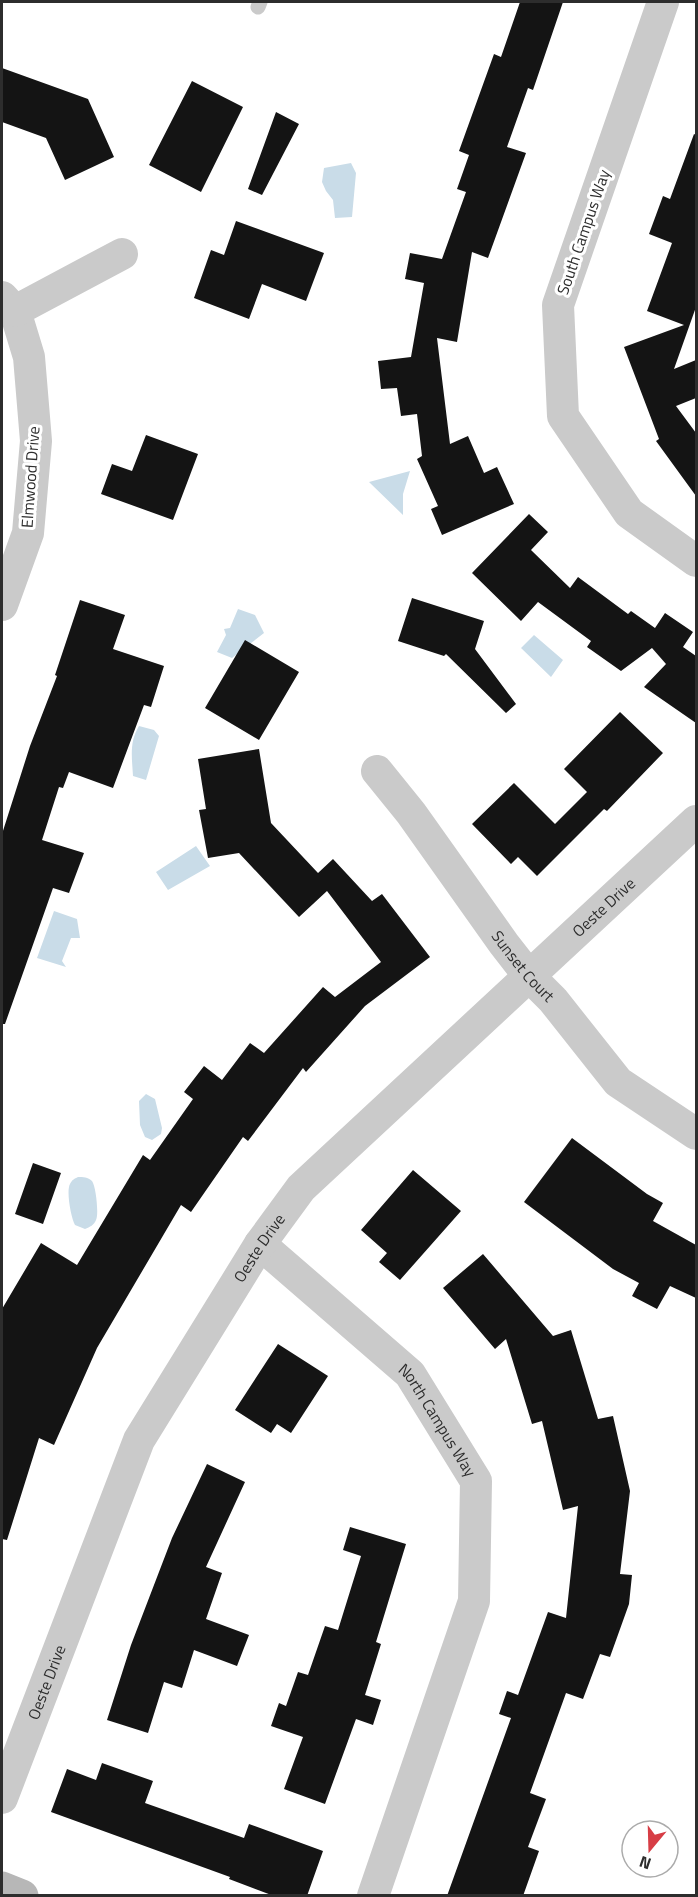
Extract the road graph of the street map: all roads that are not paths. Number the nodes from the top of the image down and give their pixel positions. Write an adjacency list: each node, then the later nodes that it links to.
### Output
1 (663, 2): 4 (street, South Campus Way)
2 (122, 254): 3 (street, Elmwood Drive)
3 (8, 304): 5 (street, Elmwood Drive)
4 (696, 561)
5 (2, 605)
6 (376, 771): 8 (street, Sunset Court)
7 (696, 821): 8 (street, Oeste Drive)
8 (529, 976): 9 (street, Sunset Court); 10 (street, Oeste Drive)
9 (696, 1134)
10 (260, 1244): 11 (street, Oeste Drive); 14 (street, North Campus Way)
11 (2, 1798)
12 (2, 1888): 13 (street)
13 (22, 1896)
14 (373, 1896)

